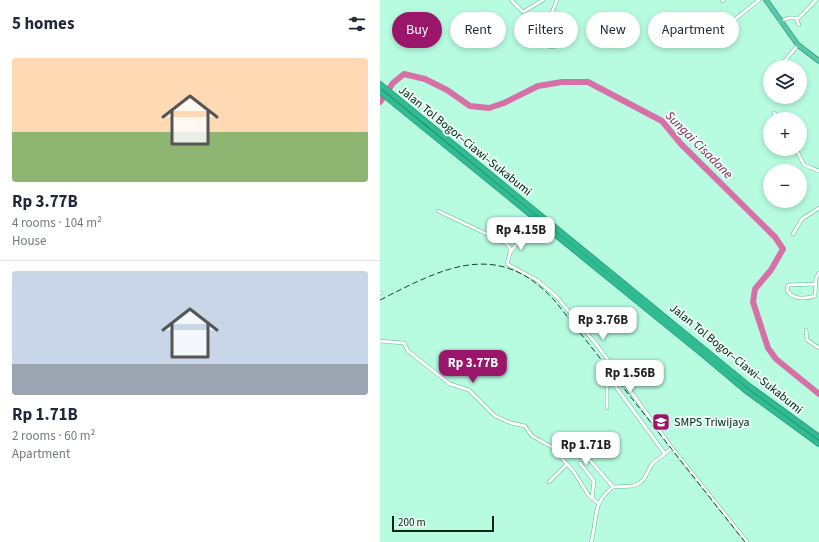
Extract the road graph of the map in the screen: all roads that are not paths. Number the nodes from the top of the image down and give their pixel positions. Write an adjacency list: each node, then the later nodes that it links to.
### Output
1 (511, 0): 2 (street)
2 (543, 0)
3 (557, 0): 7 (street)
4 (759, 0): 8 (street)
5 (766, 0): 10 (highway)
6 (816, 0): 9 (street)
7 (552, 12)
8 (739, 16)
9 (796, 18): 10 (street); 11 (street)
10 (780, 22): 12 (highway)
11 (799, 25)
12 (798, 45): 13 (street); 14 (highway)
13 (786, 60)
14 (819, 61)
15 (380, 84): 30 (highway, Jalan Tol Bogor–Ciawi–Sukabumi)
16 (380, 92): 31 (highway, Jalan Tol Bogor–Ciawi–Sukabumi)
17 (800, 156): 18 (street)
18 (819, 171)
19 (819, 208): 21 (street)
20 (438, 211): 23 (street)
21 (793, 234)
22 (522, 236): 23 (street)
23 (510, 254): 32 (street)
24 (819, 273): 25 (street)
25 (816, 284): 25 (street)
26 (806, 330): 28 (street)
27 (380, 341): 33 (street)
28 (819, 348)
29 (608, 408): 34 (street)
30 (819, 437)
31 (819, 444)
32 (672, 448): 34 (street); 42 (street)
33 (555, 450): 36 (street); 38 (street)
34 (665, 454): 38 (street)
35 (580, 463): 39 (street)
36 (566, 464): 37 (street); 39 (street)
37 (549, 482)
38 (613, 487): 40 (street)
39 (592, 498): 40 (street)
40 (598, 503): 41 (street)
41 (591, 542)
42 (747, 542)

